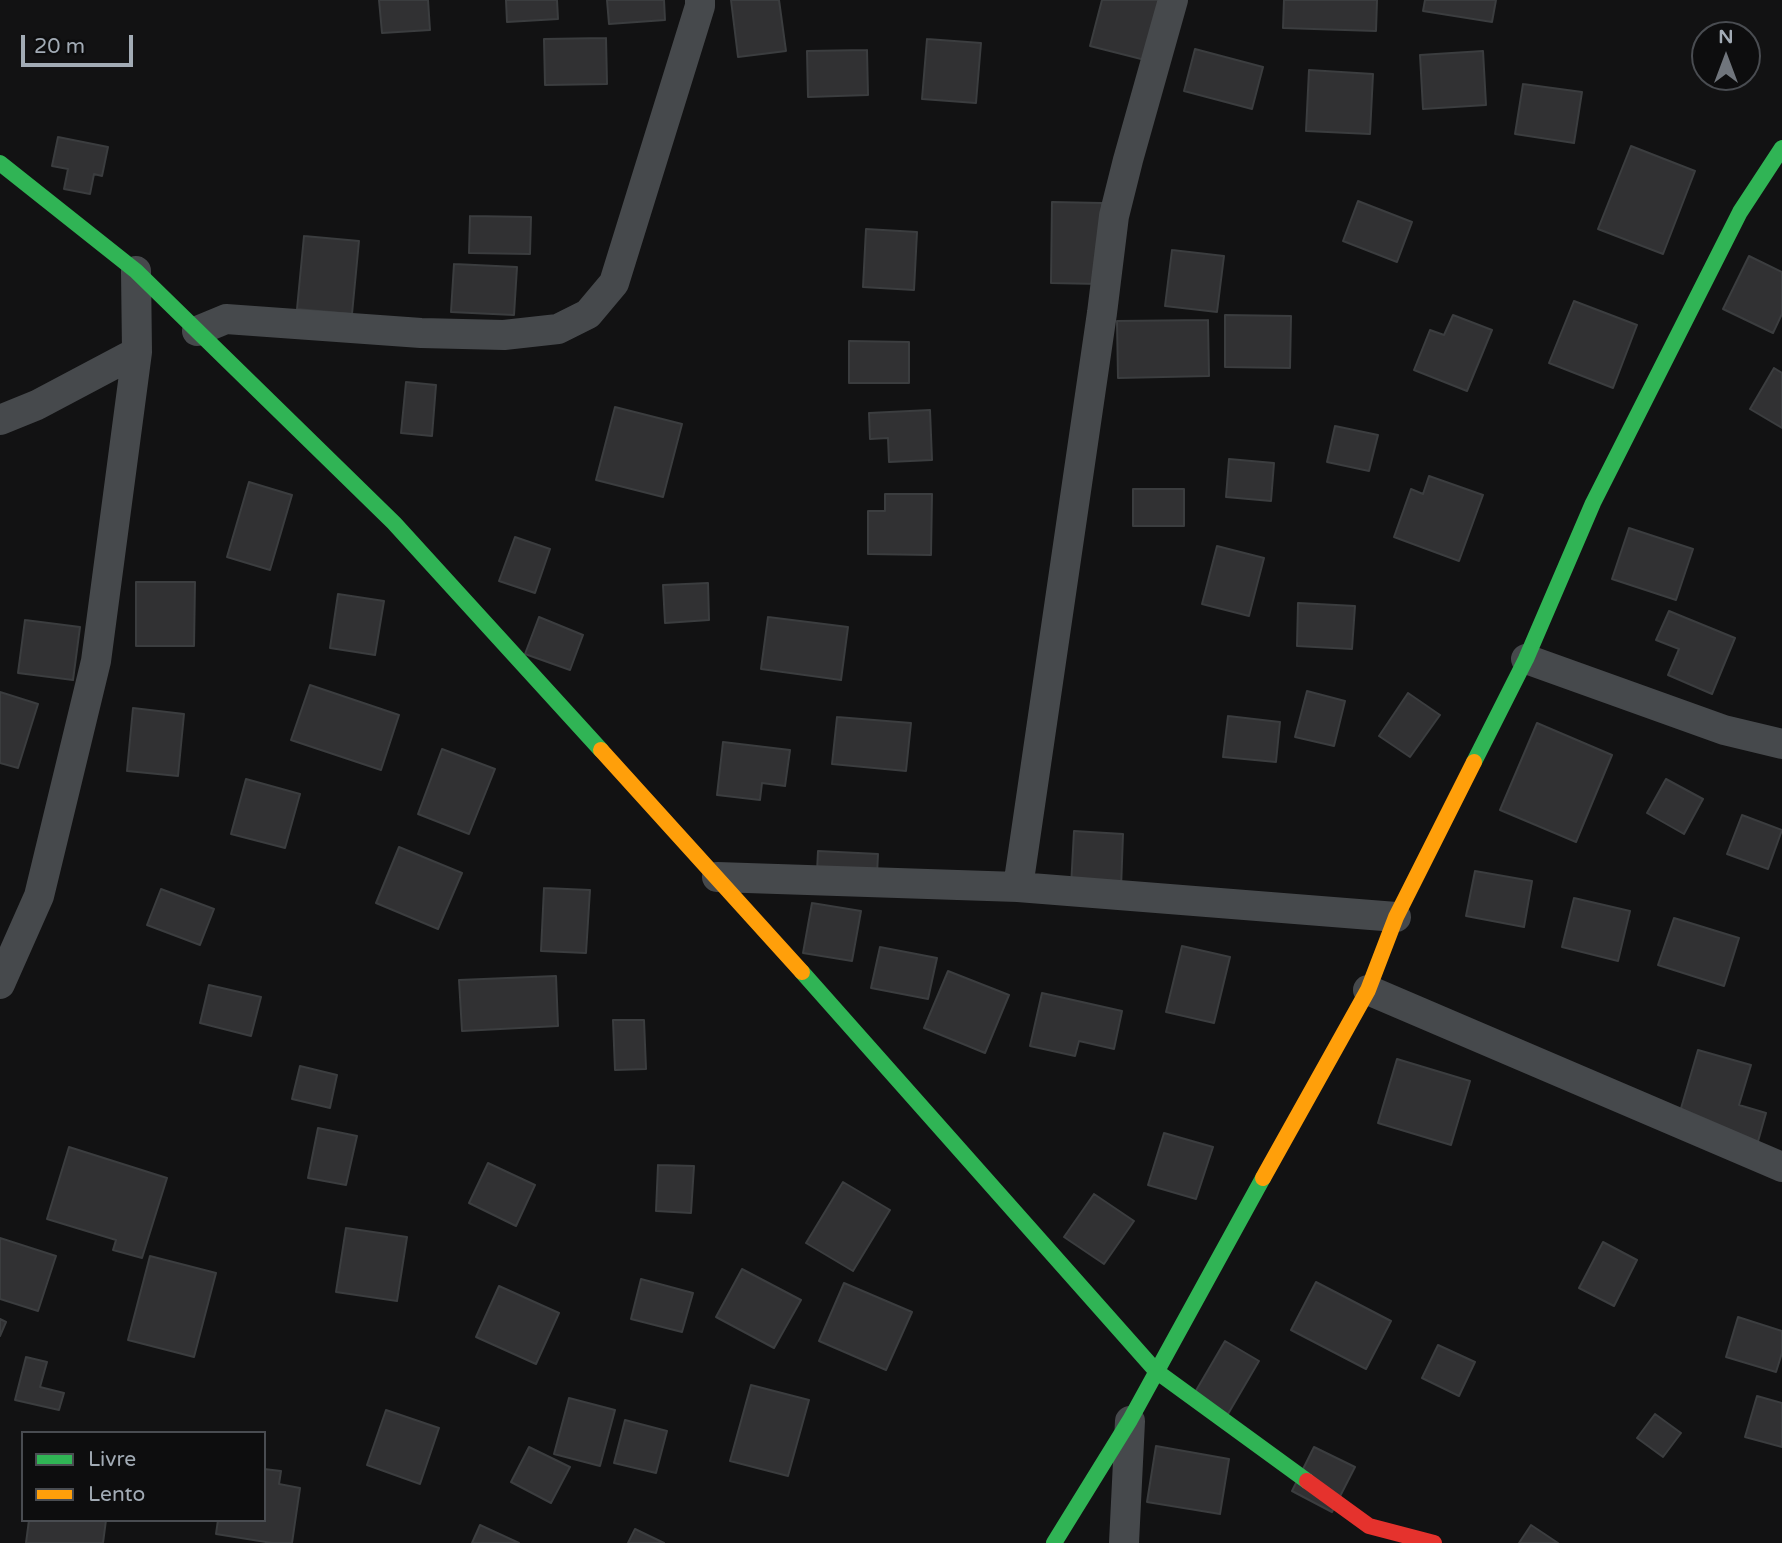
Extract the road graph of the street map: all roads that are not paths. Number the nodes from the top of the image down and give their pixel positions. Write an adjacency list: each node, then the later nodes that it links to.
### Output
1 (699, 0): 6 (street)
2 (1174, 0): 12 (street)
3 (1782, 148): 9 (street)
4 (0, 163): 5 (street)
5 (136, 271): 6 (street); 7 (street)
6 (197, 331): 11 (street)
7 (136, 352): 8 (street); 14 (street)
8 (0, 420)
9 (1526, 659): 10 (street); 13 (street)
10 (1782, 744)
11 (717, 877): 12 (street); 17 (street)
12 (1018, 887): 13 (street)
13 (1396, 917): 15 (street)
14 (0, 984)
15 (1368, 990): 16 (street); 17 (street)
16 (1782, 1167)
17 (1156, 1371): 18 (street); 19 (street)
18 (1130, 1420): 20 (street); 21 (street)
19 (1374, 1534): 22 (street)
20 (1054, 1543)
21 (1124, 1543)
22 (1434, 1543)

